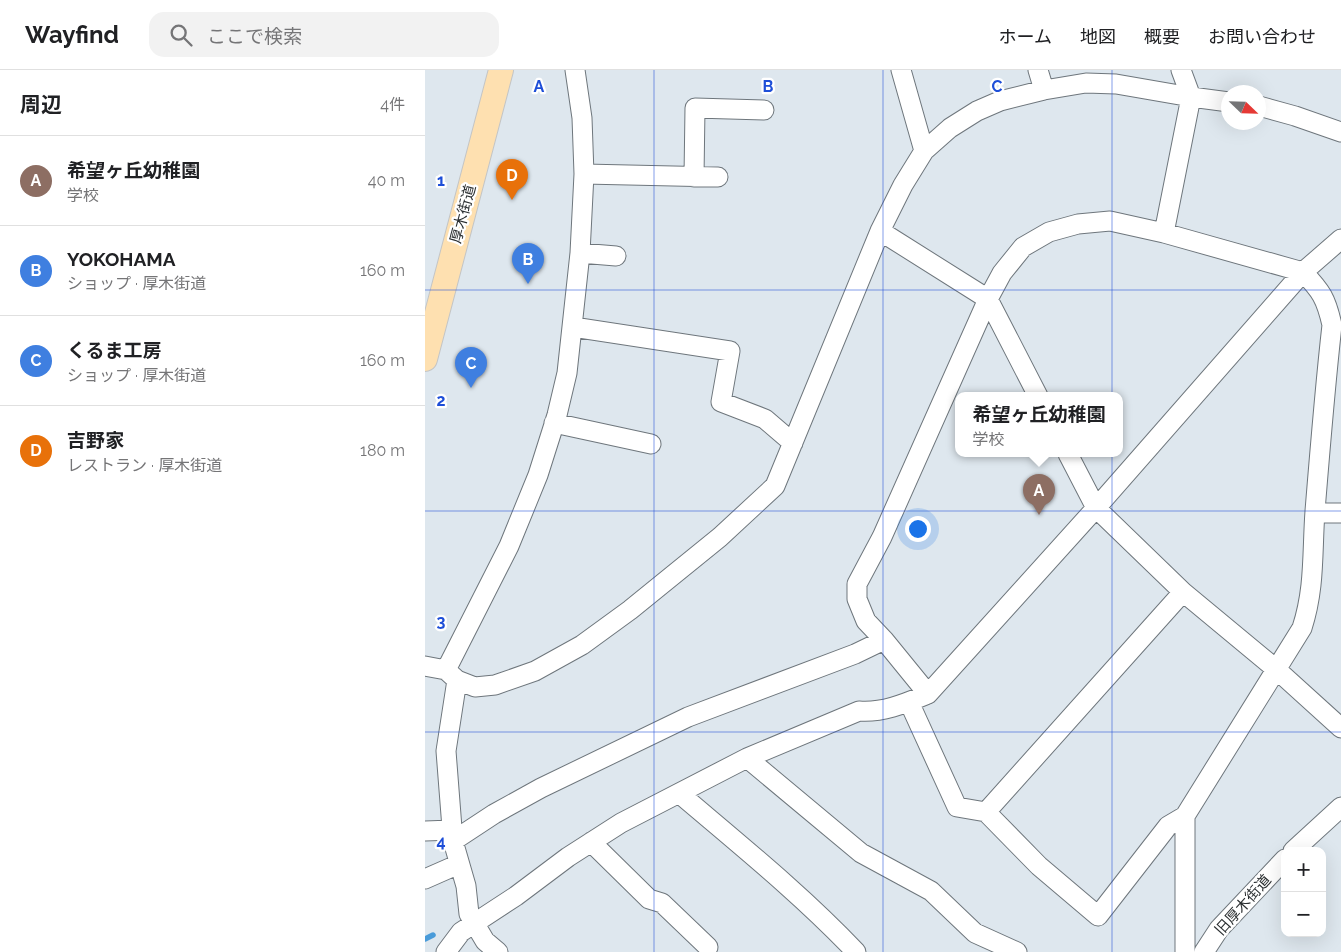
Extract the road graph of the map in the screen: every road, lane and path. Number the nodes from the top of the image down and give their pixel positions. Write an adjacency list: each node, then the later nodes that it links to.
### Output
1 (501, 70): 24 (main road, 厚木街道)
2 (575, 70): 13 (street)
3 (901, 70): 12 (street)
4 (1038, 70): 6 (street)
5 (1181, 70): 7 (street)
6 (1045, 90): 7 (street); 12 (street)
7 (1191, 98): 8 (street); 17 (street)
8 (1221, 101)
9 (1266, 108): 11 (street)
10 (765, 110): 14 (street)
11 (1341, 132)
12 (925, 151): 16 (street)
13 (584, 174): 14 (street); 19 (street)
14 (694, 177): 15 (street)
15 (718, 178)
16 (880, 231): 22 (street); 27 (street)
17 (1164, 232): 21 (street); 22 (street)
18 (1341, 239): 21 (street)
19 (580, 253): 20 (street); 23 (street)
20 (616, 256)
21 (1303, 272): 30 (street); 31 (street)
22 (989, 299): 25 (street); 34 (street)
23 (573, 327): 26 (street); 27 (street)
24 (425, 359)
25 (1036, 392)
26 (554, 423): 28 (street); 37 (street)
27 (793, 443): 37 (street)
28 (651, 444)
29 (1070, 457): 30 (street)
30 (1096, 508): 33 (street); 38 (street)
31 (1315, 513): 32 (street); 36 (street)
32 (1341, 513)
33 (1183, 592): 36 (street); 44 (street)
34 (884, 640): 38 (street); 47 (street)
35 (425, 666): 37 (street)
36 (1277, 670): 40 (street); 45 (street)
37 (451, 675): 47 (street)
38 (928, 694): 39 (street)
39 (909, 702): 41 (street); 44 (street)
40 (1341, 728)
41 (747, 758): 42 (street); 58 (street)
42 (680, 794): 48 (street); 57 (street)
43 (1341, 807): 49 (street)
44 (986, 812): 45 (street)
45 (1185, 816): 59 (street)
46 (425, 831): 47 (street)
47 (453, 835): 51 (street)
48 (591, 842): 53 (street); 54 (street)
49 (1297, 847)
50 (1281, 863): 60 (street, 旧厚木街道)
51 (459, 864): 52 (street); 53 (street)
52 (425, 879)
53 (474, 923): 55 (street); 56 (street)
54 (709, 947)
55 (446, 952)
56 (498, 952)
57 (856, 952)
58 (1017, 952)
59 (1185, 952)
60 (1204, 952)

